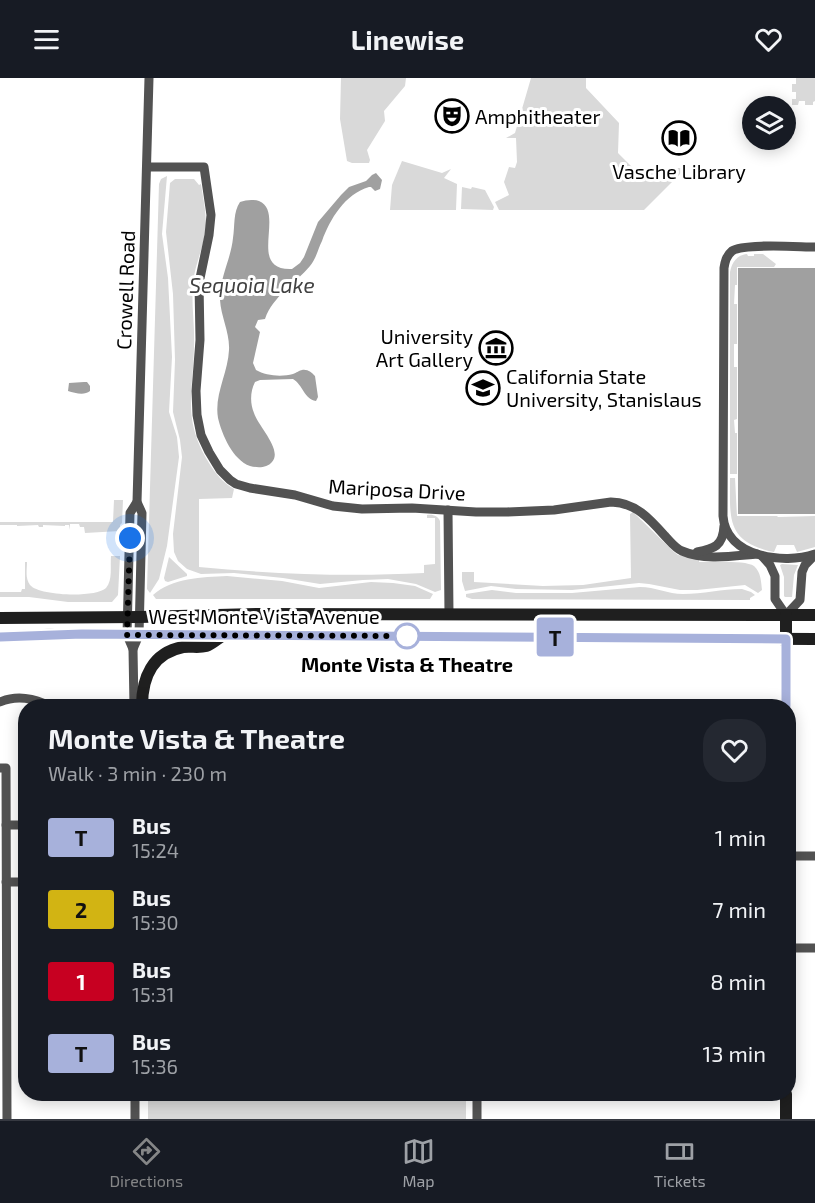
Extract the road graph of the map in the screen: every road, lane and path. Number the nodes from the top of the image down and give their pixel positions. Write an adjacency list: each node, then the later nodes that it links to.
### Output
1 (149, 78): 2 (street, Crowell Road)
2 (147, 167): 4 (street, Mariposa Drive); 12 (street, Crowell Road)
3 (815, 247): 5 (street)
4 (448, 510): 6 (street, Mariposa Drive); 9 (street)
5 (724, 523): 6 (street); 7 (street)
6 (692, 553): 7 (street, Mariposa Drive)
7 (759, 555): 8 (street, Mariposa Drive); 10 (street)
8 (815, 555): 10 (street)
9 (450, 615): 10 (main road, West Monte Vista Avenue); 12 (main road, West Monte Vista Avenue)
10 (786, 615): 11 (main road, West Monte Vista Avenue); 17 (main road)
11 (815, 615)
12 (133, 617): 13 (main road, West Monte Vista Avenue); 14 (street, Crowell Road)
13 (0, 618)
14 (133, 635): 15 (main road, West Monte Vista Avenue); 16 (main road, West Monte Vista Avenue); 20 (street, Crowell Road)
15 (222, 635): 17 (main road, West Monte Vista Avenue); 21 (main road)
16 (0, 637)
17 (786, 639): 18 (main road, West Monte Vista Avenue); 22 (main road)
18 (815, 639)
19 (29, 699): 23 (street)
20 (134, 699)
21 (142, 699)
22 (786, 699)
23 (0, 702)
24 (3, 768): 25 (street)
25 (6, 825): 26 (street); 29 (street)
26 (18, 825)
27 (796, 856): 28 (street)
28 (815, 856)
29 (6, 882): 30 (street); 36 (street)
30 (18, 882)
31 (796, 948): 32 (street)
32 (815, 948)
33 (135, 1101): 37 (street)
34 (477, 1101): 38 (street)
35 (786, 1101): 39 (main road)
36 (7, 1119)
37 (135, 1119)
38 (477, 1119)
39 (786, 1119)

